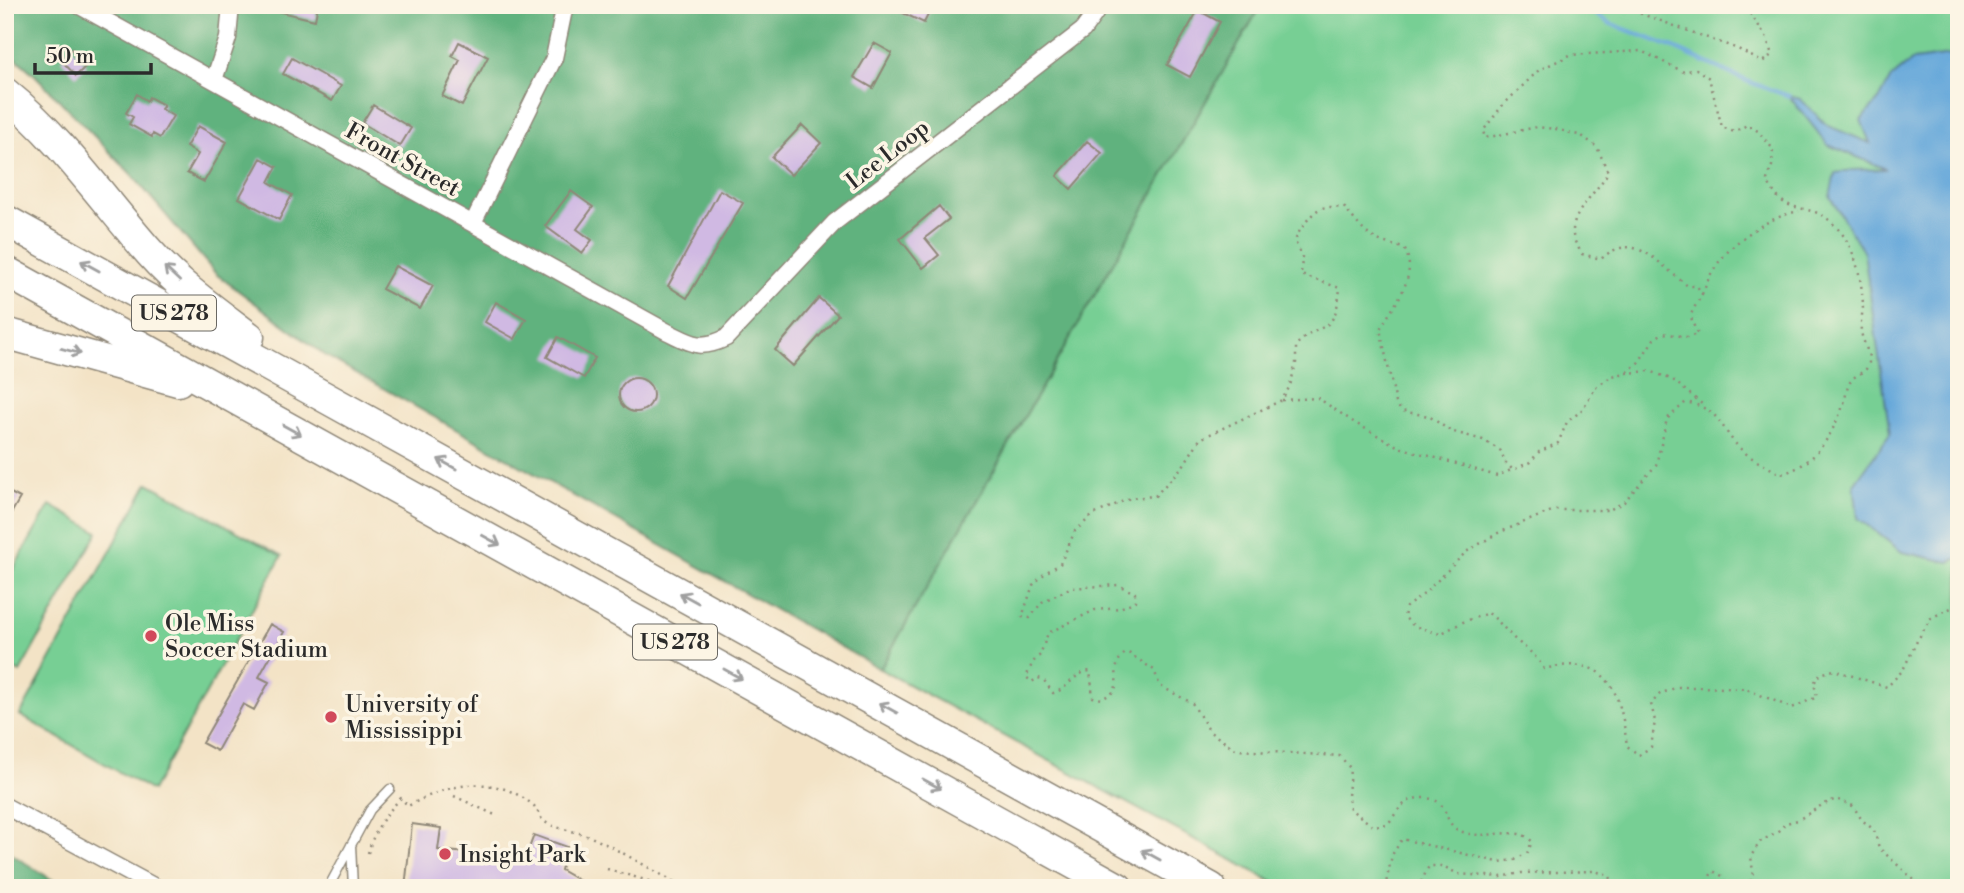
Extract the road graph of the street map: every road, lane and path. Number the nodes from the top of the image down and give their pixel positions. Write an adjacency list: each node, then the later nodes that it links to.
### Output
1 (78, 5): 7 (street, Front Street)
2 (231, 5): 7 (street)
3 (565, 5): 11 (street)
4 (1101, 5): 15 (street, Lee Loop)
5 (1629, 5): 6 (path)
6 (1744, 5)
7 (214, 80): 11 (street, Front Street)
8 (5, 93): 19 (highway, one-way to 8)
9 (1801, 211): 13 (path); 13 (path); 20 (path)
10 (5, 220): 19 (highway, US 278, one-way to 10)
11 (473, 223): 15 (street, Front Street)
12 (5, 271): 17 (highway, US 278)
13 (1702, 294): 16 (path)
14 (5, 333): 17 (highway, one-way to 17)
15 (708, 346)
16 (1626, 373): 20 (path); 21 (path)
17 (232, 397): 35 (highway, US 278, one-way to 35)
18 (1282, 400): 21 (path); 21 (path); 37 (path)
19 (343, 406): 36 (highway, US 278, one-way to 19)
20 (1704, 406): 22 (path)
21 (1513, 470)
22 (1959, 604)
23 (390, 789): 27 (lane)
24 (454, 796): 26 (path)
25 (5, 806): 31 (street)
26 (495, 815)
27 (351, 842): 32 (lane); 33 (lane)
28 (368, 853): 34 (path)
29 (607, 869): 30 (path)
30 (652, 882)
31 (158, 888)
32 (328, 888)
33 (352, 888)
34 (685, 888)
35 (1118, 888)
36 (1211, 888)
37 (1385, 888)
38 (1418, 888): 39 (path)
39 (1616, 888)
40 (1703, 888): 41 (path)
41 (1726, 888)
42 (1749, 888): 43 (path)
43 (1923, 888)

